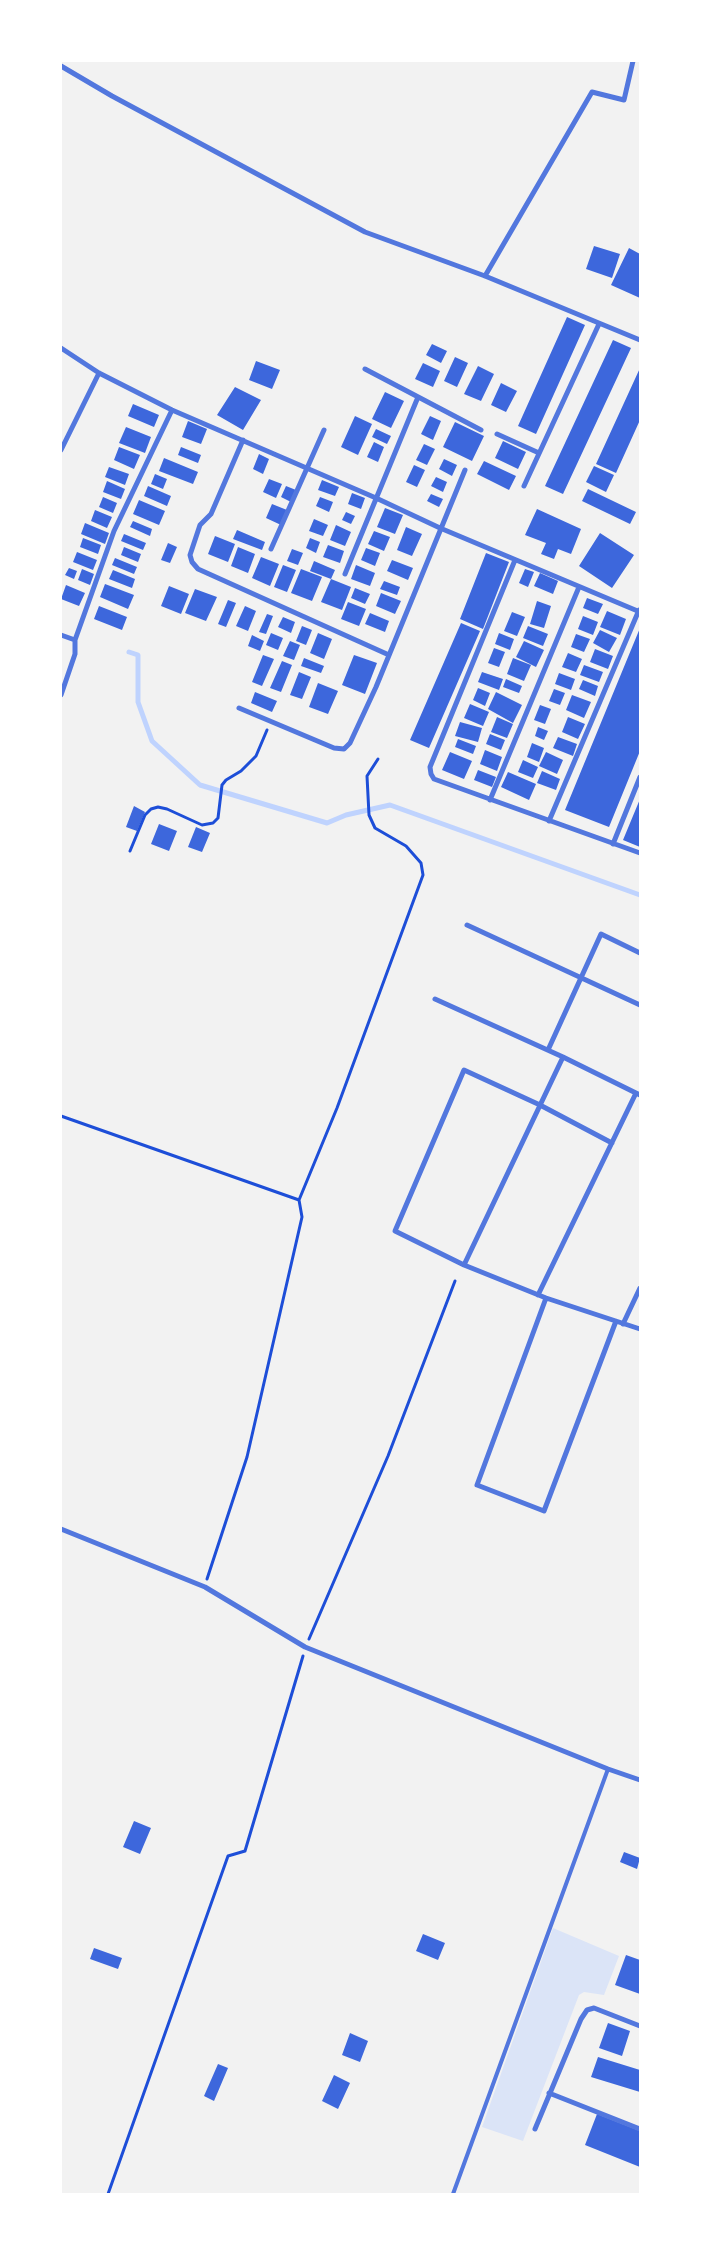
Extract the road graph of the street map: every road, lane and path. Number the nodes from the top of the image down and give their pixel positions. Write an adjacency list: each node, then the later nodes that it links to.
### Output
1 (633, 61): 3 (street)
2 (61, 66): 3 (street)
3 (485, 276): 4 (street)
4 (599, 324): 5 (street); 16 (street)
5 (640, 340)
6 (61, 348): 8 (street)
7 (365, 369): 9 (street)
8 (99, 373): 10 (street); 15 (street)
9 (418, 397): 12 (street); 20 (street)
10 (172, 410): 14 (street); 28 (street)
11 (324, 430): 17 (street)
12 (481, 430)
13 (497, 434): 16 (street)
14 (243, 440): 17 (street); 29 (street)
15 (61, 450)
16 (538, 453): 19 (street)
17 (307, 468): 20 (street); 22 (street)
18 (465, 470): 21 (street)
19 (524, 486)
20 (376, 498): 21 (street); 24 (street)
21 (440, 528): 23 (street); 29 (street)
22 (271, 549)
23 (515, 560): 25 (street); 35 (street)
24 (345, 574)
25 (579, 587): 26 (street); 35 (street)
26 (639, 610): 36 (street)
27 (61, 635): 28 (street)
28 (75, 640): 30 (street)
29 (389, 655): 32 (street)
30 (61, 695)
31 (239, 708): 32 (street)
32 (271, 722): 38 (path)
33 (378, 759): 51 (path)
34 (640, 777): 37 (street)
35 (490, 800): 36 (street)
36 (549, 821): 37 (street)
37 (613, 844): 39 (street)
38 (130, 851)
39 (640, 853)
40 (466, 925): 42 (street)
41 (640, 953): 42 (street)
42 (580, 978): 44 (street); 45 (street)
43 (435, 999): 45 (street)
44 (640, 1005)
45 (548, 1050): 46 (street)
46 (563, 1057): 47 (street); 48 (street)
47 (638, 1094): 50 (street)
48 (540, 1105): 50 (street); 52 (street); 52 (street)
49 (61, 1116): 51 (path)
50 (612, 1143): 55 (street)
51 (299, 1200): 61 (path)
52 (464, 1265): 55 (street)
53 (455, 1281): 62 (path)
54 (640, 1288): 58 (street)
55 (538, 1295): 56 (street)
56 (546, 1298): 57 (street); 57 (street)
57 (616, 1321): 58 (street)
58 (623, 1324): 59 (street)
59 (640, 1329)
60 (61, 1530): 61 (street)
61 (205, 1587): 62 (street)
62 (305, 1647): 63 (street); 69 (path)
63 (608, 1769): 64 (street); 70 (lane)
64 (640, 1780)
65 (640, 2026): 66 (street)
66 (549, 2093): 67 (street); 68 (street)
67 (535, 2129)
68 (640, 2129)
69 (108, 2194)
70 (453, 2194)

